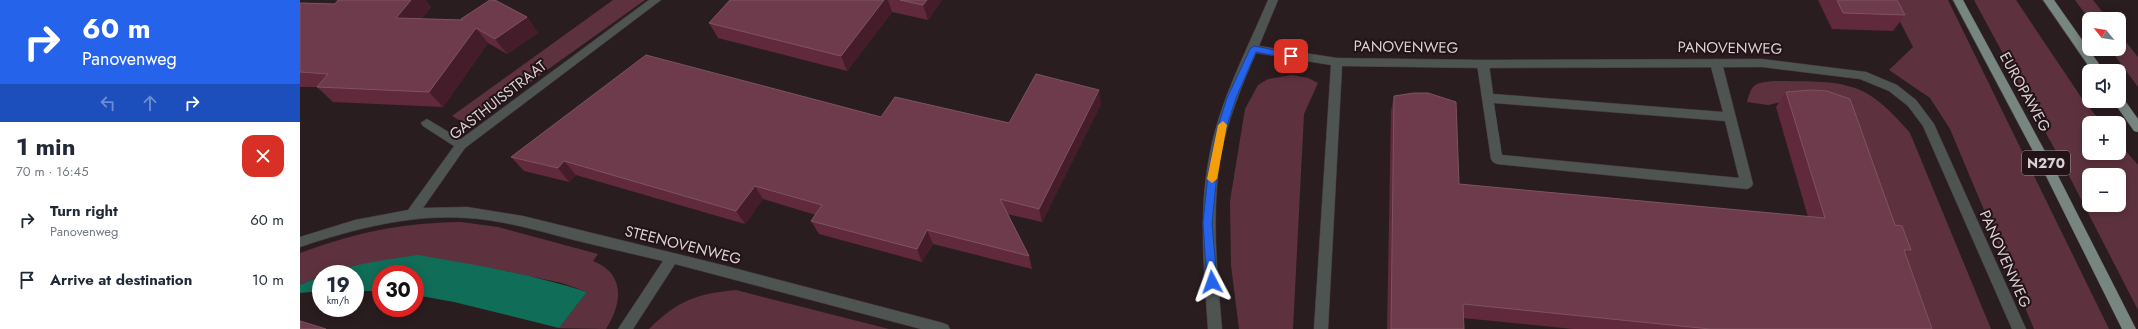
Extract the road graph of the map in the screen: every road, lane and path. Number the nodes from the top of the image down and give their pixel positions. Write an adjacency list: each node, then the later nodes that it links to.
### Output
1 (656, 0): 15 (street, GASTHUISSTRAAT)
2 (1273, 0): 5 (street)
3 (1958, 0): 24 (main road, EUROPAWEG / N270)
4 (2048, 0): 9 (main road)
5 (1254, 49): 6 (street, PANOVENWEG); 21 (street)
6 (1337, 62): 8 (street, PANOVENWEG); 22 (street, PANOVENWEG)
7 (1716, 63): 8 (street, PANOVENWEG); 12 (street); 23 (street, PANOVENWEG)
8 (1483, 64): 10 (street)
9 (2093, 64)
10 (1488, 98): 12 (street); 12 (street)
11 (2124, 108): 14 (main road)
12 (1730, 117)
13 (427, 123): 15 (street)
14 (2138, 128)
15 (461, 145): 16 (street, GASTHUISSTRAAT)
16 (411, 215): 17 (street); 18 (street, STEENOVENWEG)
17 (300, 242)
18 (672, 258): 19 (street); 20 (street, STEENOVENWEG)
19 (625, 329)
20 (943, 329)
21 (1215, 329)
22 (1321, 329)
23 (2019, 329)
24 (2129, 329)

